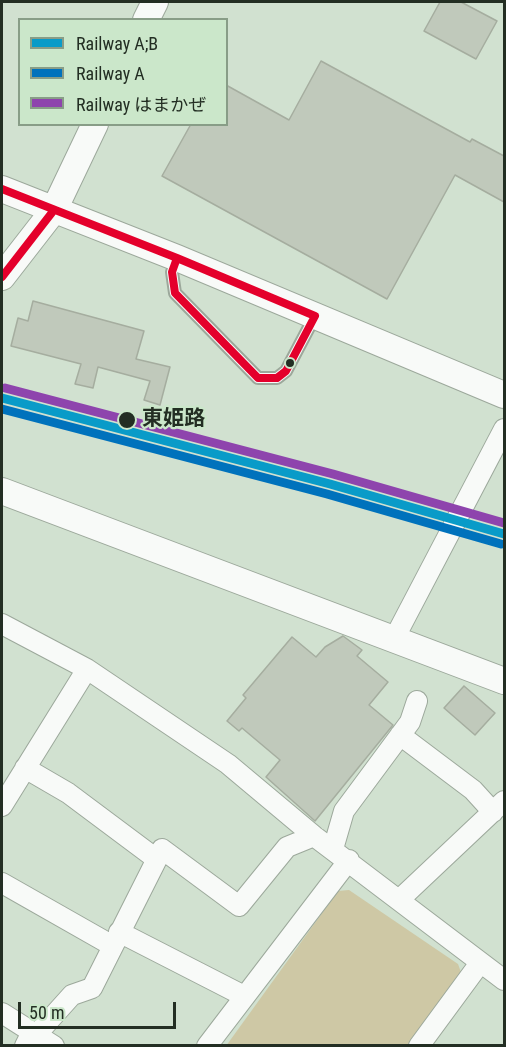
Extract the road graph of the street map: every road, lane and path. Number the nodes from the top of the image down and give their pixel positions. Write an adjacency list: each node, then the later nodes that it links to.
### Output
1 (155, 2): 2 (street)
2 (147, 18)
3 (94, 126): 5 (street)
4 (2, 189): 5 (street)
5 (54, 210): 6 (street); 7 (street)
6 (177, 258): 8 (street); 8 (lane)
7 (2, 277)
8 (315, 316): 9 (street)
9 (504, 395)
10 (504, 429): 13 (street)
11 (2, 491): 13 (street)
12 (2, 624): 14 (street)
13 (394, 639): 15 (street)
14 (87, 669): 18 (street); 21 (street)
15 (504, 681)
16 (417, 701): 17 (street)
17 (400, 735): 20 (street); 22 (street)
18 (25, 768): 19 (street); 23 (street)
19 (2, 806)
20 (499, 806): 25 (street)
21 (314, 836): 22 (street); 23 (street)
22 (341, 855): 25 (street); 29 (street)
23 (155, 858): 26 (street)
24 (2, 883): 26 (street)
25 (399, 900): 27 (street)
26 (116, 939): 29 (street); 31 (street)
27 (480, 963): 28 (street); 34 (street)
28 (504, 980)
29 (244, 996): 33 (street)
30 (2, 1013): 31 (street)
31 (30, 1040): 32 (street)
32 (54, 1046)
33 (207, 1046)
34 (419, 1046)

